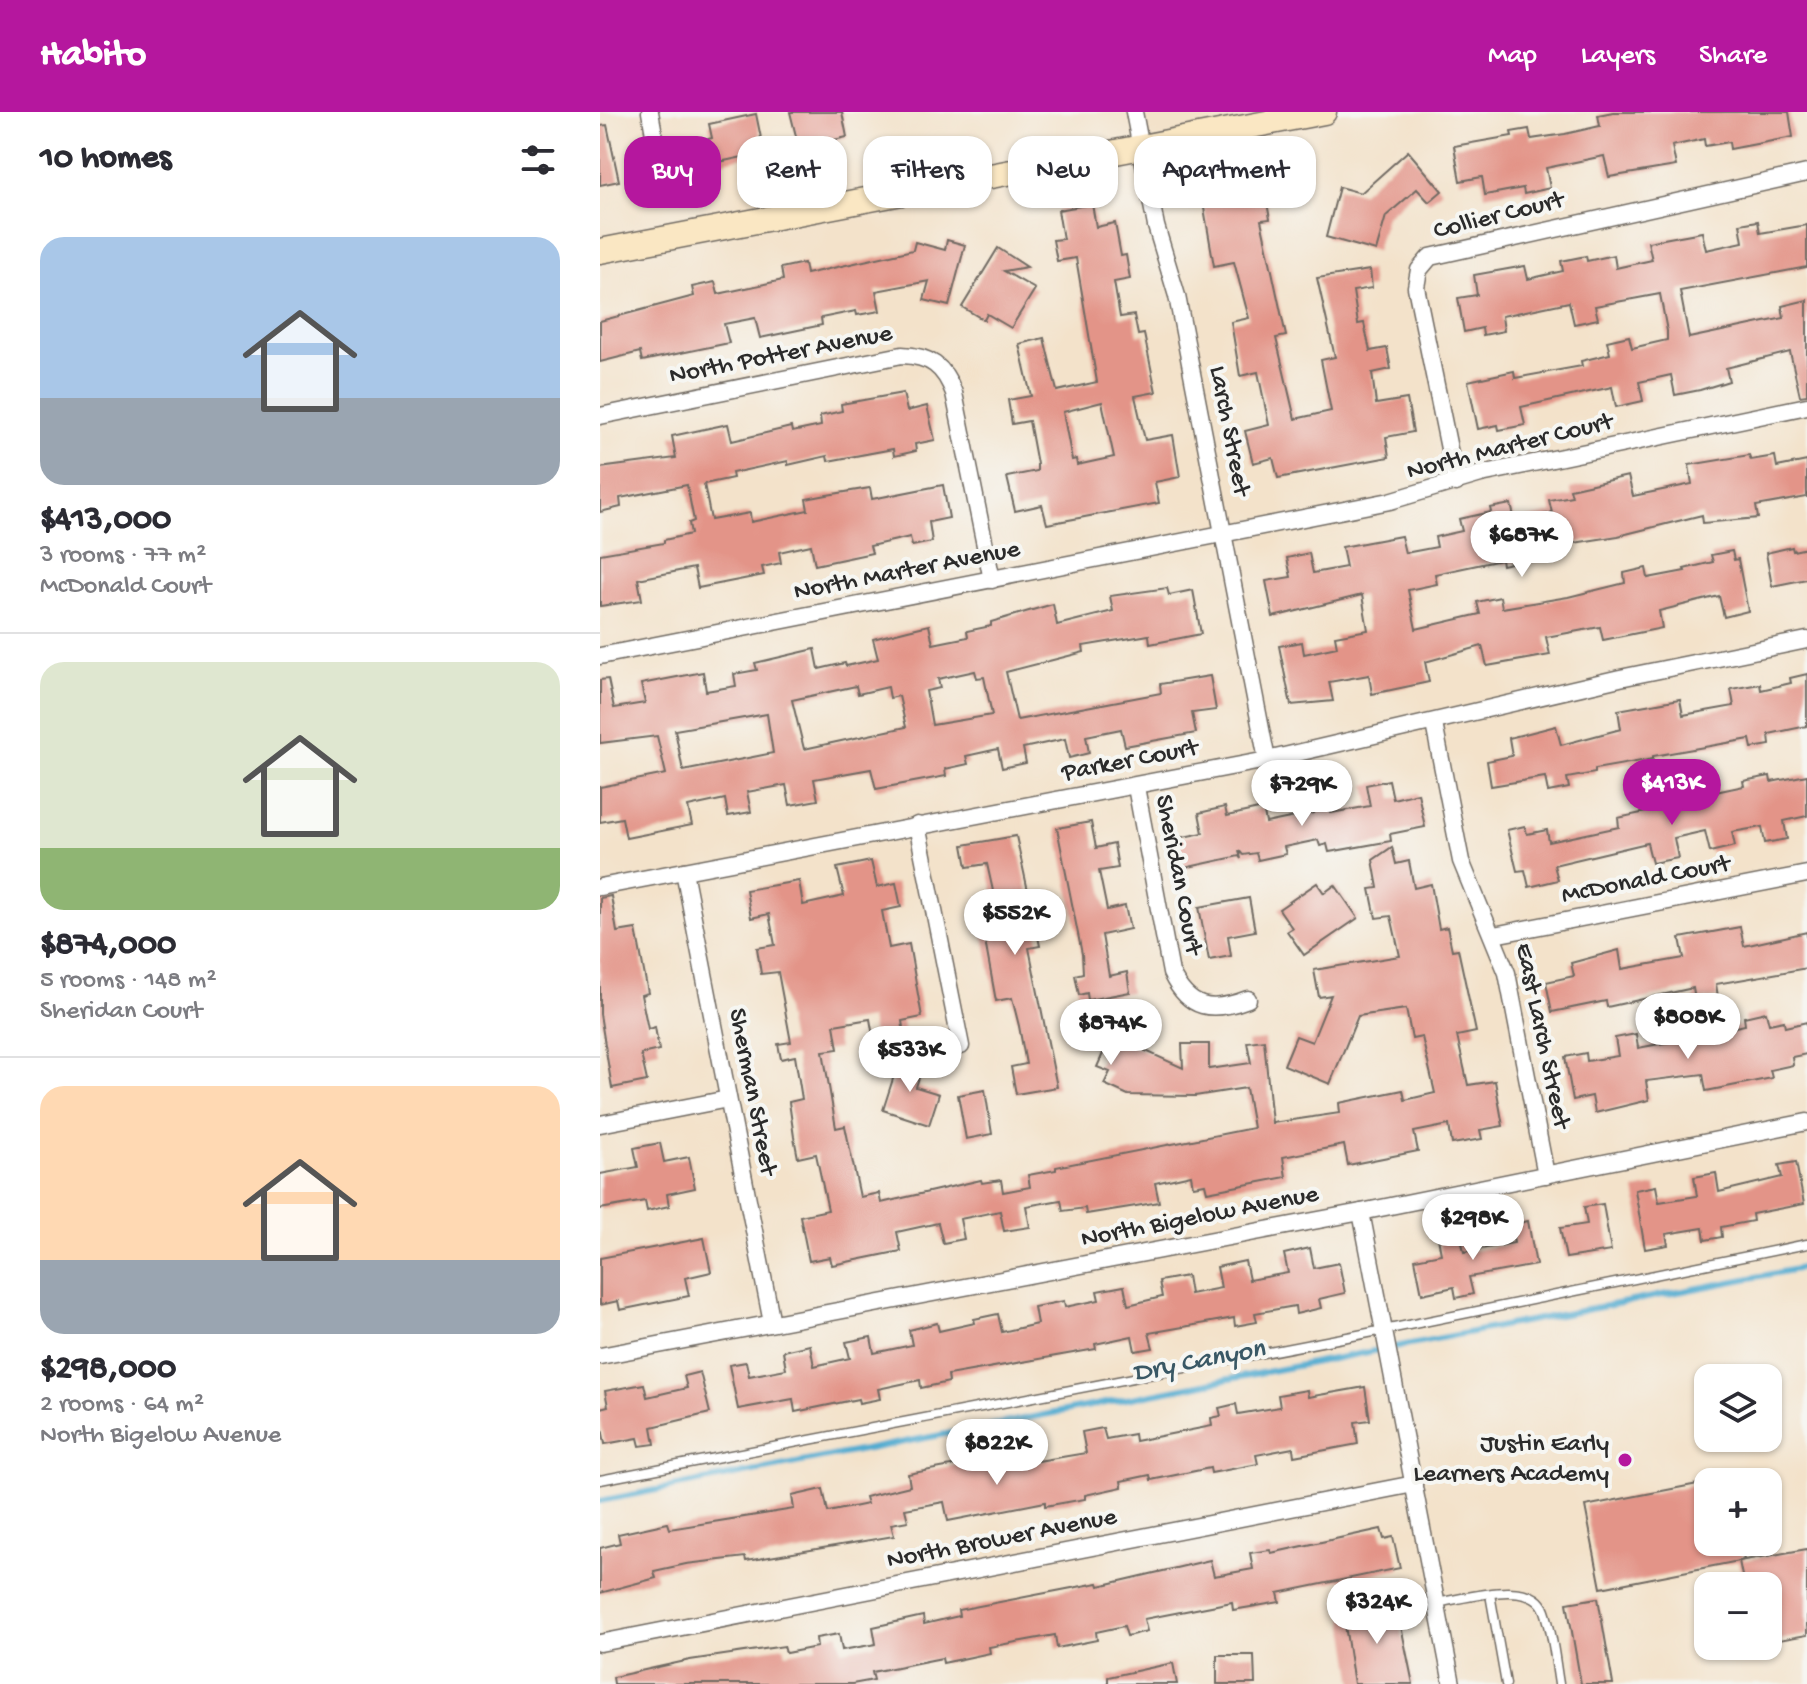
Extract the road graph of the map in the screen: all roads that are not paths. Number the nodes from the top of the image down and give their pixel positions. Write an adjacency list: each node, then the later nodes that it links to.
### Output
1 (650, 112): 4 (street)
2 (1134, 112): 5 (street, Larch Street)
3 (1324, 112): 6 (main road)
4 (654, 134)
5 (1139, 136)
6 (1199, 136)
7 (1134, 149): 10 (main road)
8 (1807, 173): 13 (street, Collier Court)
9 (1153, 208): 14 (street, Larch Street)
10 (600, 251)
11 (1807, 406): 13 (street, North Marter Court)
12 (600, 416): 15 (street, North Potter Avenue)
13 (1456, 483): 14 (street, North Marter Court)
14 (1223, 535): 15 (street, North Marter Avenue); 19 (street, Larch Street)
15 (992, 580): 17 (street, North Marter Avenue)
16 (1807, 640): 18 (street, Parker Court)
17 (600, 656)
18 (1434, 724): 19 (street, Parker Court); 25 (street, East Larch Street)
19 (1267, 760): 20 (street, Parker Court)
20 (1136, 787): 21 (street, Parker Court); 26 (street, Sheridan Court)
21 (917, 825): 22 (street, Parker Court); 27 (street)
22 (684, 871): 24 (street, Parker Court); 28 (street, Sherman Street)
23 (1807, 874): 25 (street, McDonald Court)
24 (600, 887)
25 (1494, 935): 31 (street, East Larch Street)
26 (1248, 999)
27 (961, 1046)
28 (728, 1099): 30 (street); 34 (street, Sherman Street)
29 (1807, 1122): 31 (street, North Bigelow Avenue)
30 (600, 1124)
31 (1546, 1175): 32 (street, North Bigelow Avenue)
32 (1361, 1212): 34 (street, North Bigelow Avenue); 35 (street)
33 (1807, 1244): 35 (lane)
34 (772, 1323): 36 (street, North Bigelow Avenue)
35 (1384, 1332): 37 (lane); 38 (street)
36 (600, 1356)
37 (600, 1480)
38 (1414, 1484): 40 (street); 41 (street, North Brower Avenue)
39 (1490, 1594): 40 (lane); 43 (lane); 44 (lane)
40 (1436, 1603): 42 (street)
41 (600, 1643)
42 (1452, 1684)
43 (1506, 1684)
44 (1559, 1684)

